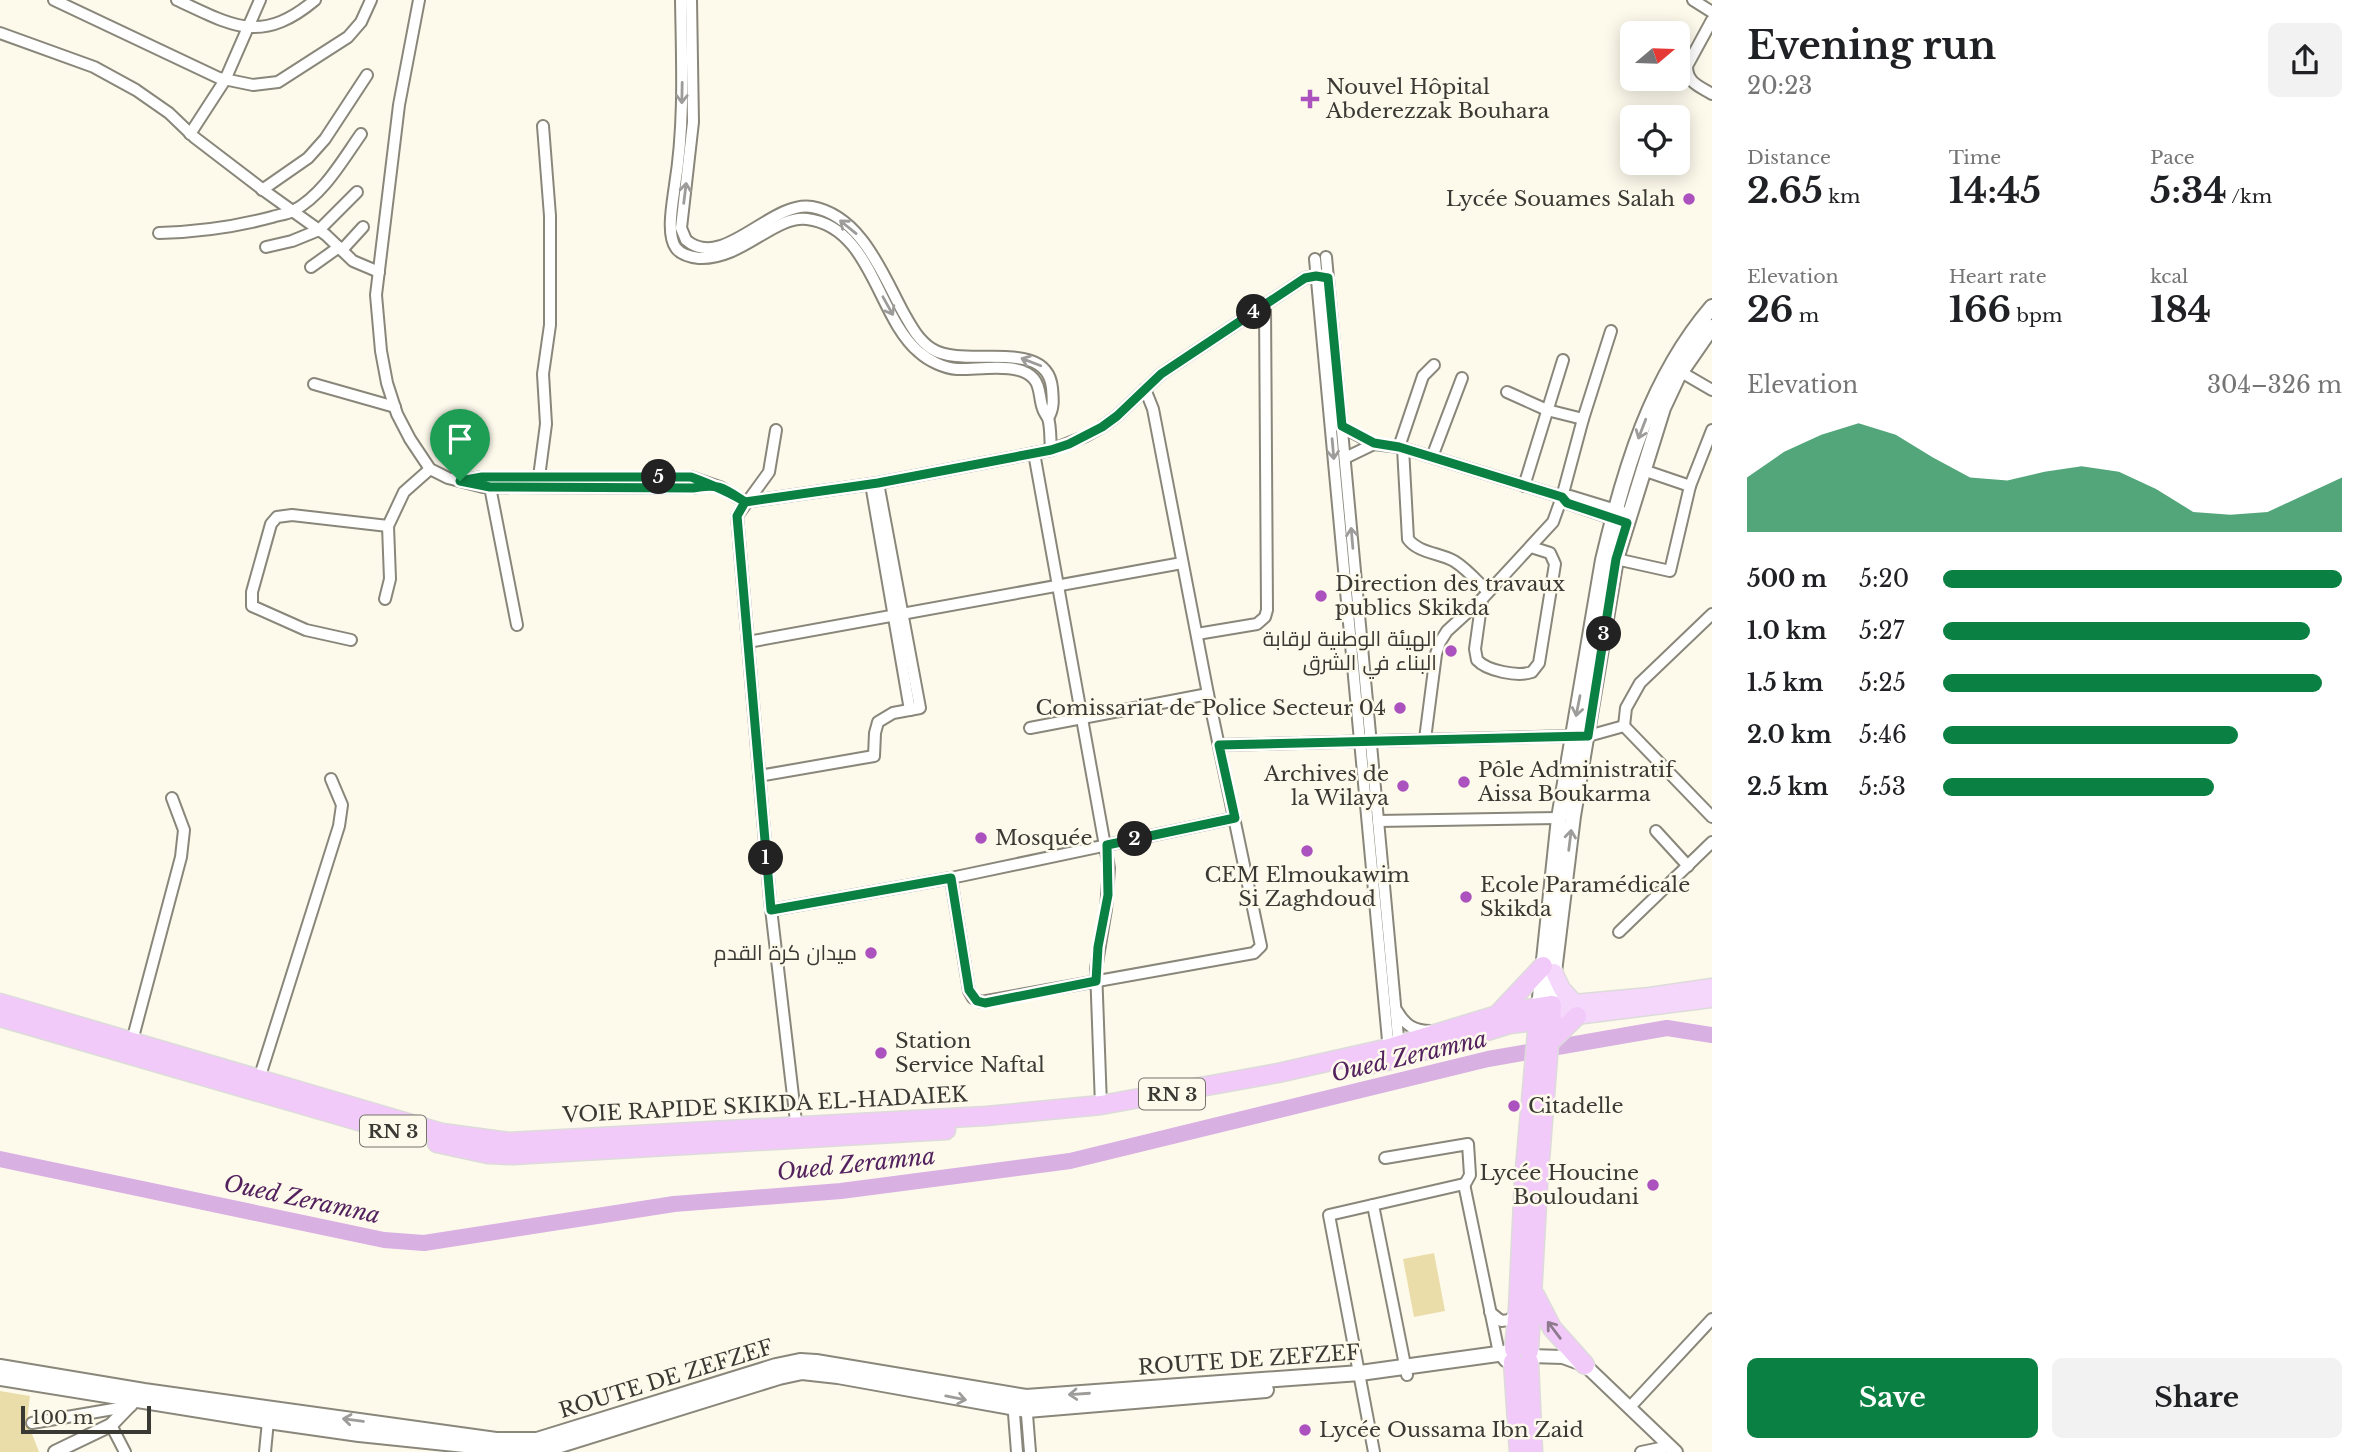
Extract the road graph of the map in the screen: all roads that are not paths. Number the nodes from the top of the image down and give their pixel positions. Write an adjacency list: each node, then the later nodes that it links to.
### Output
1 (54, 0): 15 (street)
2 (177, 0): 12 (street)
3 (260, 0): 12 (street)
4 (315, 0): 12 (street)
5 (372, 0): 15 (street)
6 (419, 0): 31 (street)
7 (681, 0): 28 (street, one-way to 28)
8 (691, 0): 28 (street, one-way to 8)
9 (1693, 0): 10 (street)
10 (1712, 12)
11 (1712, 20): 16 (street)
12 (248, 28): 15 (street)
13 (0, 33): 18 (street)
14 (368, 75): 20 (street)
15 (225, 79): 18 (street)
16 (1712, 94)
17 (543, 126): 59 (street)
18 (190, 134): 20 (street)
19 (361, 134): 22 (street)
20 (262, 190): 22 (street)
21 (357, 192): 24 (street)
22 (292, 211): 24 (street); 25 (street)
23 (363, 227): 27 (street)
24 (319, 229): 26 (street); 27 (street)
25 (159, 233)
26 (266, 247)
27 (340, 248): 30 (street); 31 (street)
28 (706, 253): 53 (street)
29 (1320, 258): 32 (street)
30 (311, 267)
31 (379, 272): 45 (street)
32 (1322, 277): 33 (street); 48 (street); 89 (street, one-way to 89)
33 (1265, 305): 42 (street); 79 (street)
34 (1712, 307): 68 (main road, one-way to 68)
35 (1712, 327): 39 (main road)
36 (1611, 331): 47 (street)
37 (1563, 360): 46 (street)
38 (1434, 365): 52 (street)
39 (1681, 372): 43 (street); 58 (main road)
40 (1462, 378): 55 (street)
41 (314, 384): 45 (street)
42 (1145, 389): 53 (street); 72 (street)
43 (1712, 390)
44 (1507, 392): 46 (street)
45 (395, 407): 57 (street)
46 (1548, 410): 47 (street); 63 (street)
47 (1583, 419): 66 (street)
48 (1342, 426): 51 (street); 56 (street)
49 (776, 430): 67 (street)
50 (1712, 430): 64 (street)
51 (1374, 443): 52 (street); 56 (street)
52 (1401, 448): 55 (street); 74 (street)
53 (1051, 450): 54 (street)
54 (1034, 453): 62 (street); 73 (street)
55 (1432, 457): 63 (street)
56 (1345, 458): 89 (street, one-way to 56)
57 (430, 468): 60 (street); 69 (street)
58 (1643, 470): 64 (street); 68 (main road)
59 (539, 477): 60 (street); 61 (street)
60 (460, 481): 65 (street)
61 (711, 484): 65 (street); 67 (street)
62 (874, 484): 67 (street); 77 (street)
63 (1524, 486): 66 (street)
64 (1690, 486): 71 (street)
65 (490, 487): 78 (street)
66 (1562, 497): 68 (street); 70 (street)
67 (745, 502): 81 (street)
68 (1621, 516): 71 (main road); 86 (main road, one-way to 86)
69 (388, 526): 75 (street); 80 (street)
70 (1531, 547): 74 (street); 74 (street)
71 (1616, 559): 87 (main road)
72 (1182, 563): 73 (street); 79 (street)
73 (1059, 585): 77 (street); 83 (street)
74 (1485, 596): 88 (street)
75 (385, 599)
76 (1712, 614): 84 (street)
77 (899, 615): 81 (street); 91 (street)
78 (517, 625)
79 (1197, 634): 82 (street)
80 (351, 640)
81 (748, 642): 91 (street)
82 (1208, 694): 83 (street); 90 (street)
83 (1083, 718): 85 (street); 100 (street)
84 (1624, 726): 87 (street); 94 (street)
85 (1030, 728)
86 (1572, 736): 87 (main road); 88 (street); 96 (main road)
87 (1588, 736): 105 (main road, one-way to 87)
88 (1425, 739): 89 (street)
89 (1365, 741): 90 (street); 97 (street); 118 (street)
90 (1219, 745): 95 (street)
91 (759, 776): 103 (street)
92 (331, 779): 120 (street)
93 (172, 798): 116 (street)
94 (1712, 817)
95 (1235, 818): 100 (street); 106 (street)
96 (1559, 818): 97 (street); 105 (main road)
97 (1378, 821): 110 (street)
98 (1656, 831): 101 (street)
99 (1712, 842): 101 (street)
100 (1107, 845): 102 (street); 106 (street)
101 (1688, 866): 104 (street)
102 (951, 878): 103 (street); 106 (street)
103 (771, 910): 122 (street)
104 (1619, 932)
105 (1548, 969): 111 (main road); 112 (main road); 114 (highway)
106 (1096, 981): 121 (street)
107 (1712, 987): 111 (main road, RN 3)
108 (1712, 999): 111 (main road, RN 3)
109 (0, 1003): 116 (highway, VOIE RAPIDE SKIKDA EL-HADAIEK / RN 3)
110 (1395, 1009): 115 (street); 118 (street)
111 (1576, 1009): 112 (main road, RN 3); 117 (highway)
112 (1545, 1013): 114 (highway, VOIE RAPIDE SKIKDA EL-HADAIEK / RN 3); 117 (highway)
113 (0, 1017): 122 (highway, VOIE RAPIDE SKIKDA EL-HADAIEK / RN 3)
114 (1497, 1022): 115 (highway, VOIE RAPIDE SKIKDA EL-HADAIEK / RN 3); 117 (highway); 118 (highway, VOIE RAPIDE SKIKDA EL-HADAIEK / RN 3)
115 (1445, 1031): 118 (highway, VOIE RAPIDE SKIKDA EL-HADAIEK / RN 3)
116 (132, 1041): 120 (highway, VOIE RAPIDE SKIKDA EL-HADAIEK / RN 3)
117 (1543, 1041): 119 (highway)
118 (1395, 1053): 121 (highway, VOIE RAPIDE SKIKDA EL-HADAIEK / RN 3); 122 (highway, VOIE RAPIDE SKIKDA EL-HADAIEK / RN 3)
119 (1540, 1071): 126 (highway); 128 (highway)
120 (259, 1079): 122 (highway, VOIE RAPIDE SKIKDA EL-HADAIEK / RN 3)
121 (1101, 1105): 122 (highway, VOIE RAPIDE SKIKDA EL-HADAIEK / RN 3)
122 (797, 1132)
123 (1385, 1158): 124 (street)
124 (1464, 1186): 125 (street); 127 (street)
125 (1373, 1205): 133 (street); 134 (street)
126 (1533, 1287): 130 (highway); 131 (highway, one-way to 126)
127 (1490, 1312): 128 (street); 130 (street)
128 (1518, 1312): 130 (highway)
129 (1712, 1319): 138 (street)
130 (1516, 1356): 131 (street); 133 (main road, ROUTE DE ZEFZEF); 149 (highway); 150 (highway)
131 (1585, 1365): 138 (street)
132 (0, 1367): 136 (main road, ROUTE DE ZEFZEF)
133 (1406, 1371): 134 (main road, ROUTE DE ZEFZEF)
134 (1360, 1377): 137 (main road, ROUTE DE ZEFZEF); 148 (street)
135 (0, 1378): 136 (main road, ROUTE DE ZEFZEF)
136 (137, 1399): 137 (main road, ROUTE DE ZEFZEF, one-way to 136); 139 (main road, ROUTE DE ZEFZEF); 140 (street); 141 (street)
137 (1020, 1403): 139 (main road, ROUTE DE ZEFZEF, one-way to 137); 146 (street); 147 (street)
138 (1630, 1407): 142 (street)
139 (268, 1421): 145 (street)
140 (32, 1423)
141 (111, 1425): 143 (street); 144 (street)
142 (1673, 1449): 151 (street)
143 (55, 1452)
144 (125, 1452)
145 (265, 1452)
146 (1017, 1452)
147 (1030, 1452)
148 (1374, 1452)
149 (1519, 1452)
150 (1533, 1452)
151 (1641, 1452)

